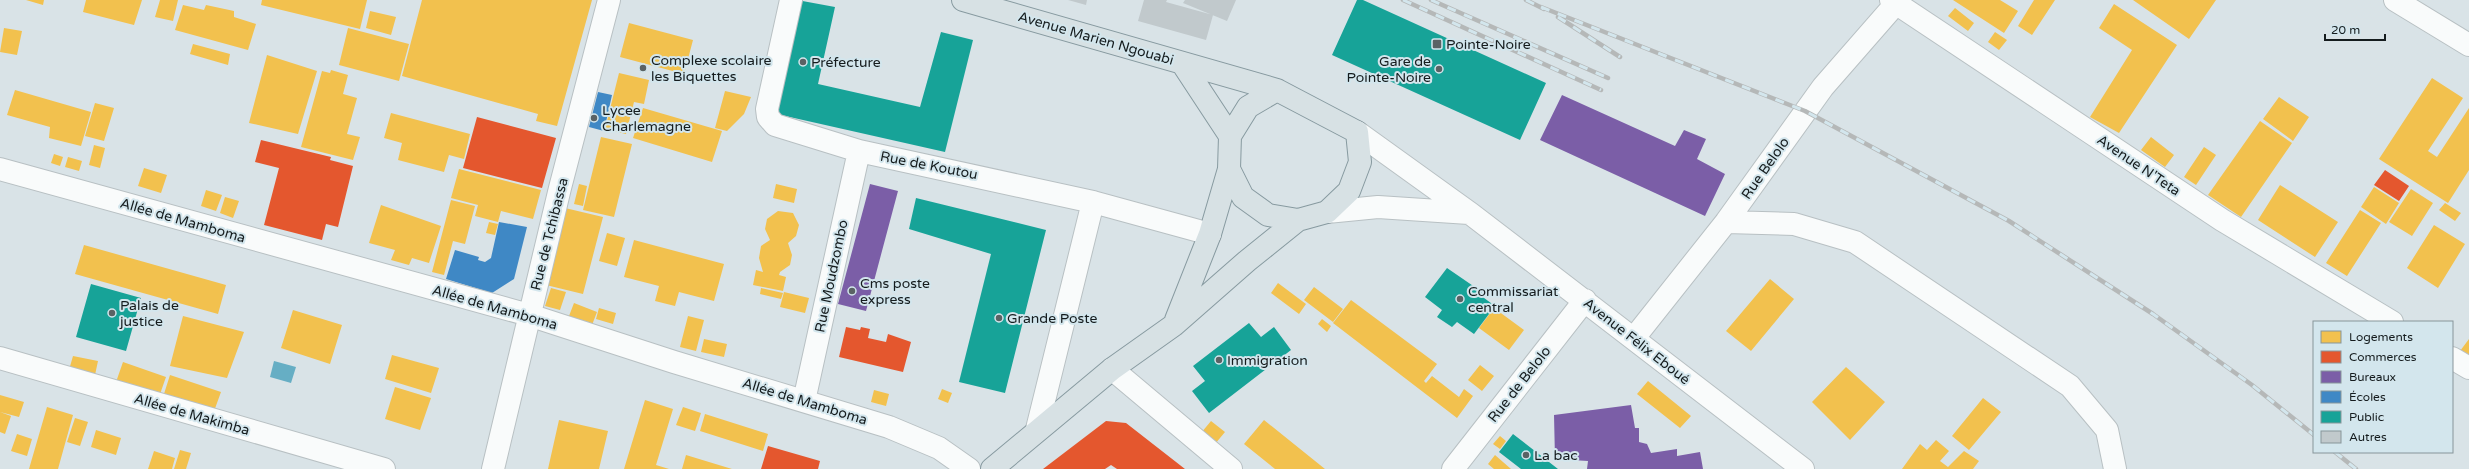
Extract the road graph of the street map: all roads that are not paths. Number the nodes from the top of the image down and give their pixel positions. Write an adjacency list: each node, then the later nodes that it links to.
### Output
1 (609, 0): 21 (street, Rue de Tchibassa)
2 (791, 0): 11 (street, Rue de Koutou)
3 (963, 0): 7 (main road, Avenue Marien Ngouabi)
4 (2395, 0): 6 (street)
5 (1896, 1): 18 (street, Rue Belolo); 22 (street, Avenue N'Teta)
6 (2469, 45)
7 (1182, 63): 8 (main road, Avenue Marien Ngouabi); 10 (main road, Avenue Marien Ngouabi)
8 (1277, 90): 9 (main road); 10 (main road)
9 (1357, 132): 15 (main road); 16 (street, Avenue Félix Eboué)
10 (1230, 136): 12 (main road)
11 (860, 151): 14 (street, Rue de Koutou); 29 (street, Rue Moudzombo)
12 (1229, 169): 17 (main road); 19 (main road)
13 (3, 172): 21 (street, Allée de Mamboma)
14 (1093, 202): 19 (street, Rue de Koutou); 30 (street)
15 (1327, 212): 16 (street); 17 (main road)
16 (1471, 214): 20 (street, Avenue Félix Eboué)
17 (1298, 220): 23 (main road)
18 (1726, 222): 24 (street, Rue Belolo); 38 (street)
19 (1210, 234): 23 (main road)
20 (1585, 300): 24 (street, Avenue Félix Eboué); 36 (street, Rue de Belolo)
21 (529, 315): 29 (street, Allée de Mamboma); 32 (street, Rue de Tchibassa)
22 (2390, 321)
23 (1174, 325): 28 (main road)
24 (1634, 338): 37 (street, Avenue Félix Eboué)
25 (0, 358): 31 (street, Allée de Makimba)
26 (2453, 359): 27 (street)
27 (2469, 368)
28 (1112, 369): 30 (main road); 35 (street)
29 (804, 401): 33 (street, Allée de Mamboma)
30 (1037, 430): 34 (main road)
31 (384, 469)
32 (493, 469)
33 (970, 469)
34 (992, 469)
35 (1231, 469)
36 (1453, 469)
37 (1803, 469)
38 (2115, 469)

